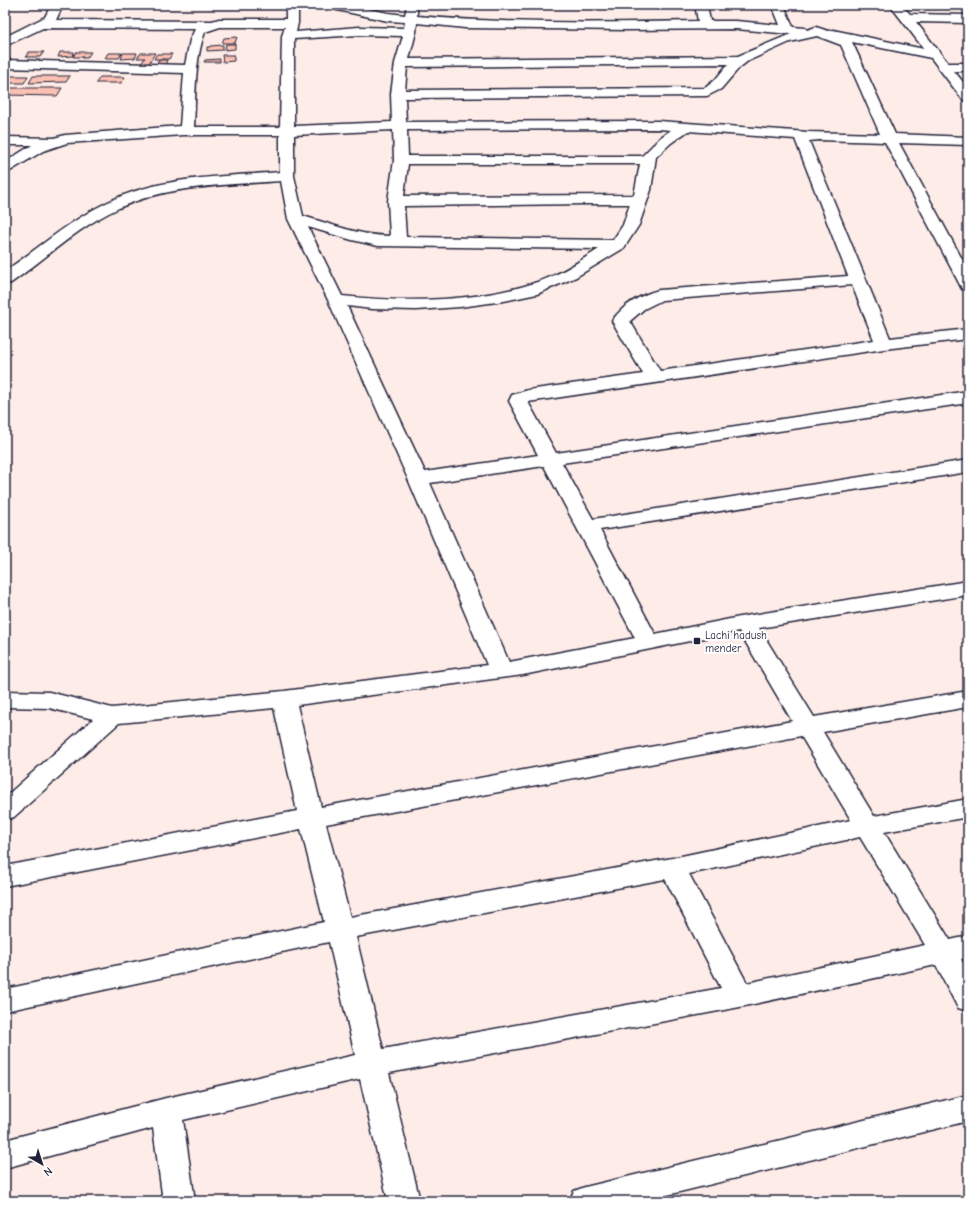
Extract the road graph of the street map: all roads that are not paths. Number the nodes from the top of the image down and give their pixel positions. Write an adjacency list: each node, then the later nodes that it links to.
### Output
1 (57, 5): 10 (street)
2 (292, 5): 14 (street)
3 (333, 5): 13 (street)
4 (412, 5): 13 (street)
5 (701, 5): 12 (street)
6 (778, 5): 15 (street)
7 (896, 5): 8 (street)
8 (905, 18): 9 (street); 20 (street)
9 (968, 19)
10 (42, 24): 11 (street); 18 (street)
11 (211, 25): 14 (street); 26 (street)
12 (705, 25): 13 (street); 15 (street)
13 (411, 26): 14 (street); 22 (street)
14 (290, 30): 32 (street)
15 (788, 30): 16 (street)
16 (817, 31): 17 (street); 19 (street); 21 (street)
17 (845, 41): 19 (street); 34 (street)
18 (5, 42)
19 (889, 46): 20 (street)
20 (935, 55): 24 (street)
21 (739, 60): 22 (street); 27 (street)
22 (401, 63): 27 (street)
23 (5, 64): 26 (street)
24 (945, 67): 25 (street); 28 (street)
25 (968, 67)
26 (192, 69): 31 (street)
27 (398, 94): 29 (street)
28 (968, 97)
29 (400, 126): 30 (street); 32 (street); 38 (street)
30 (686, 126): 33 (street); 39 (street)
31 (183, 131): 32 (street); 35 (street)
32 (287, 131): 41 (street)
33 (808, 136): 34 (street); 48 (street)
34 (890, 139): 36 (street); 49 (street)
35 (57, 141): 37 (street); 40 (street)
36 (968, 141)
37 (5, 142)
38 (401, 160): 39 (street); 43 (street)
39 (648, 160): 42 (street)
40 (5, 168)
41 (287, 176): 44 (street); 47 (street)
42 (640, 200): 43 (street); 46 (street)
43 (396, 201): 45 (street)
44 (296, 219): 45 (street); 50 (street)
45 (398, 242): 46 (street)
46 (618, 245): 50 (street)
47 (5, 279)
48 (857, 280): 52 (street); 53 (street)
49 (968, 285)
50 (336, 300): 57 (street)
51 (968, 334): 52 (street)
52 (884, 344): 53 (street)
53 (655, 378): 55 (street)
54 (968, 397): 55 (street)
55 (551, 460): 57 (street); 58 (street)
56 (968, 466): 58 (street)
57 (418, 479): 62 (street)
58 (587, 526): 61 (street)
59 (968, 588): 60 (street)
60 (745, 623): 61 (street); 67 (street)
61 (649, 643): 62 (street)
62 (501, 670): 63 (street)
63 (284, 699): 66 (street); 70 (street)
64 (968, 699): 67 (street)
65 (5, 700): 66 (street)
66 (112, 716): 69 (street)
67 (806, 726): 70 (street); 71 (street)
68 (968, 808): 71 (street)
69 (5, 811)
70 (311, 817): 73 (street); 74 (street)
71 (866, 826): 72 (street); 75 (street)
72 (672, 868): 74 (street); 76 (street)
73 (5, 876)
74 (340, 929): 77 (street); 79 (street)
75 (955, 950): 76 (street); 78 (street)
76 (740, 996): 79 (street)
77 (5, 1000)
78 (968, 1000)
79 (371, 1064): 81 (street); 84 (street)
80 (968, 1108): 85 (street)
81 (166, 1111): 82 (street); 83 (street)
82 (5, 1154)
83 (179, 1201)
84 (404, 1201)
85 (585, 1201)

